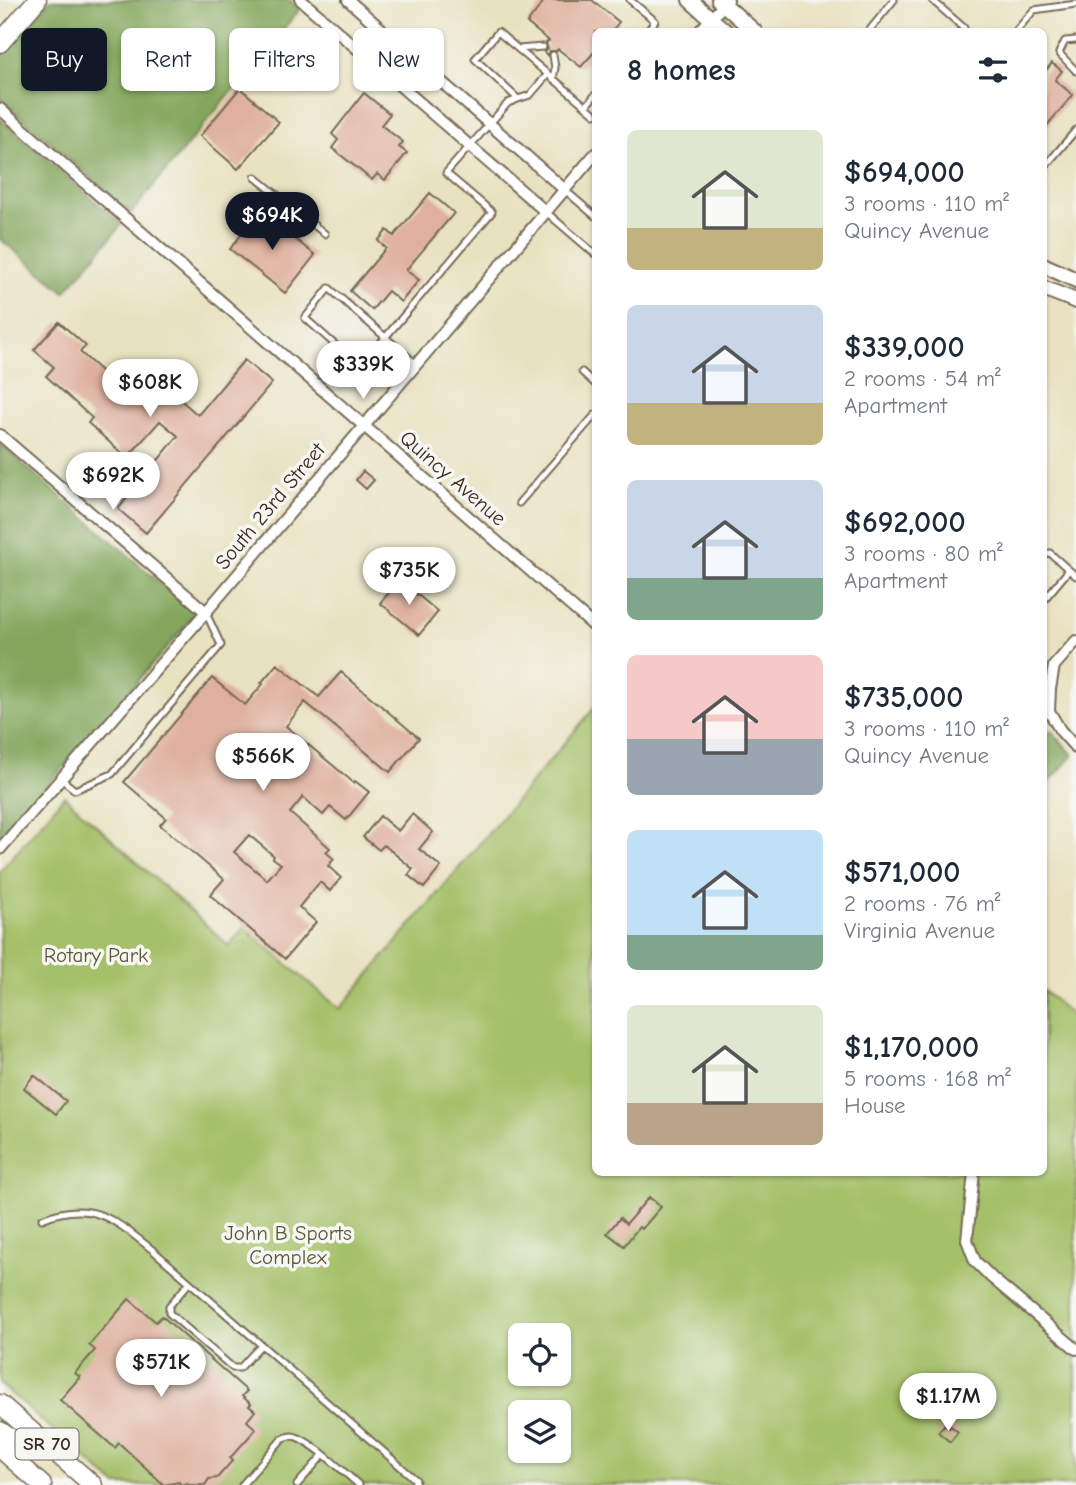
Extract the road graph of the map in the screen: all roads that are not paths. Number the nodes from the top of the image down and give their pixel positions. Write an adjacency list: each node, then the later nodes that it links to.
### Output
1 (301, 0): 33 (street)
2 (348, 0): 31 (street)
3 (630, 0): 11 (lane)
4 (690, 0): 10 (street)
5 (894, 0): 15 (lane)
6 (932, 0): 16 (lane)
7 (723, 1): 10 (street); 14 (street)
8 (31, 2): 19 (main road)
9 (1076, 4): 17 (lane)
10 (710, 18): 12 (street); 13 (street)
11 (650, 28)
12 (702, 28)
13 (721, 28)
14 (751, 28)
15 (871, 28)
16 (963, 28)
17 (1018, 28)
18 (1076, 40): 23 (lane)
19 (0, 43)
20 (543, 47): 21 (lane)
21 (518, 49): 24 (lane); 26 (lane)
22 (553, 55): 25 (lane)
23 (1076, 71)
24 (548, 74): 25 (lane); 26 (lane)
25 (554, 79): 28 (lane)
26 (519, 99): 31 (lane)
27 (592, 99): 28 (lane)
28 (586, 106): 30 (lane)
29 (0, 109): 51 (street, Quincy Avenue)
30 (592, 111)
31 (490, 124): 33 (lane); 37 (street)
32 (1076, 130): 35 (lane)
33 (470, 146): 38 (street); 46 (lane)
34 (592, 158): 37 (street, South 23rd Street)
35 (1047, 164)
36 (255, 177): 40 (lane)
37 (565, 190): 38 (street, South 23rd Street); 39 (lane)
38 (546, 212): 41 (lane); 47 (street, South 23rd Street)
39 (592, 213)
40 (324, 234)
41 (592, 251)
42 (1047, 268): 43 (street)
43 (1076, 280)
44 (1047, 290): 45 (street)
45 (1076, 301)
46 (385, 337): 46 (lane); 47 (lane)
47 (416, 364): 51 (street, South 23rd Street)
48 (582, 372): 49 (lane)
49 (592, 381)
50 (592, 418): 53 (lane)
51 (363, 425): 58 (street, South 23rd Street); 59 (street, Quincy Avenue)
52 (0, 435): 58 (street)
53 (519, 503)
54 (1047, 553): 55 (lane)
55 (1069, 570): 56 (lane); 57 (lane)
56 (1076, 576)
57 (1047, 596)
58 (206, 612): 64 (street, South 23rd Street); 64 (lane)
59 (592, 624)
60 (1076, 641): 61 (street)
61 (1047, 696)
62 (1048, 718): 63 (street)
63 (1076, 748)
64 (61, 779): 65 (street, South 23rd Street)
65 (0, 849)
66 (974, 1176): 70 (street)
67 (41, 1219): 68 (lane)
68 (189, 1283): 69 (lane); 69 (lane)
69 (261, 1345): 81 (lane)
70 (1076, 1349)
71 (0, 1404): 73 (main road, SR 70)
72 (0, 1431): 73 (main road)
73 (42, 1440): 78 (main road, SR 70)
74 (0, 1448): 77 (main road, SR 70)
75 (323, 1455): 76 (lane); 79 (lane); 80 (lane)
76 (356, 1484)
77 (42, 1485)
78 (93, 1485)
79 (242, 1485)
80 (297, 1485)
81 (412, 1485)

